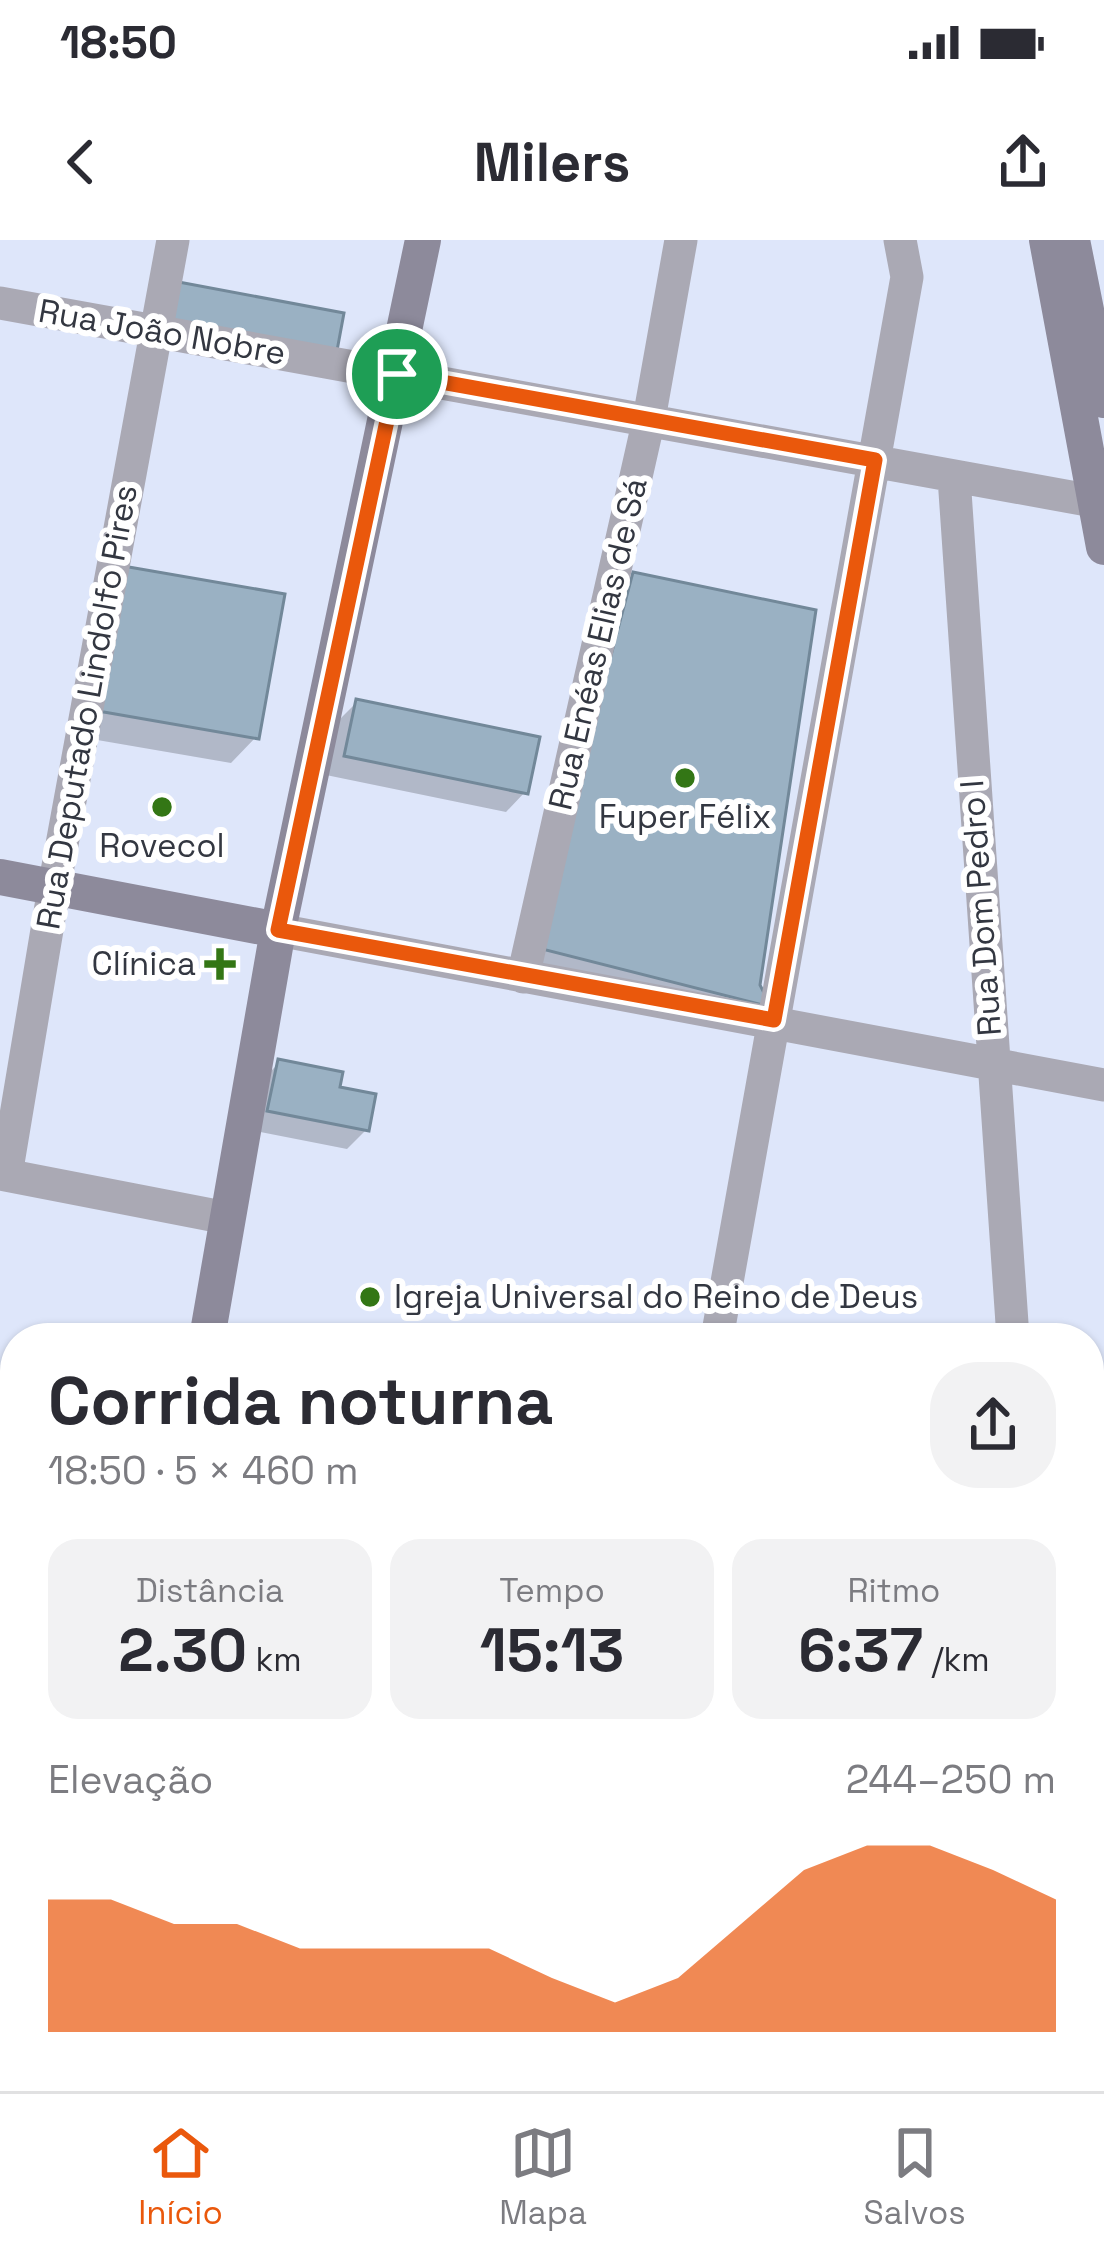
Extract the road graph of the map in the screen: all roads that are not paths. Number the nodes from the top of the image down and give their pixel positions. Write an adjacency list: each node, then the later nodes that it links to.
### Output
1 (172, 240): 8 (street, Rua Deputado Lindolfo Pires)
2 (423, 240): 9 (main road)
3 (681, 240): 11 (street, Rua Enéas Elias de Sá)
4 (900, 240): 12 (street)
5 (1047, 240): 14 (main road)
6 (1072, 240): 10 (main road)
7 (0, 303): 8 (street, Rua João Nobre)
8 (156, 331): 9 (street, Rua João Nobre); 17 (street, Rua Deputado Lindolfo Pires)
9 (397, 374): 11 (street, Rua João Nobre); 18 (main road)
10 (1104, 400)
11 (649, 419): 12 (street, Rua João Nobre); 19 (street, Rua Enéas Elias de Sá)
12 (875, 460): 13 (street, Rua João Nobre); 20 (street)
13 (954, 477): 14 (street, Rua João Nobre); 21 (street, Rua Dom Pedro I)
14 (1100, 502): 15 (main road)
15 (1104, 547)
16 (0, 877): 17 (main road)
17 (53, 888): 18 (main road); 23 (street, Rua Deputado Lindolfo Pires)
18 (278, 930): 19 (street); 24 (main road)
19 (523, 977): 20 (street)
20 (774, 1020): 21 (street); 26 (street)
21 (991, 1062): 22 (street); 27 (street, Rua Dom Pedro I)
22 (1104, 1085)
23 (3, 1175): 24 (street)
24 (227, 1218): 25 (main road)
25 (210, 1323)
26 (720, 1323)
27 (1012, 1323)

